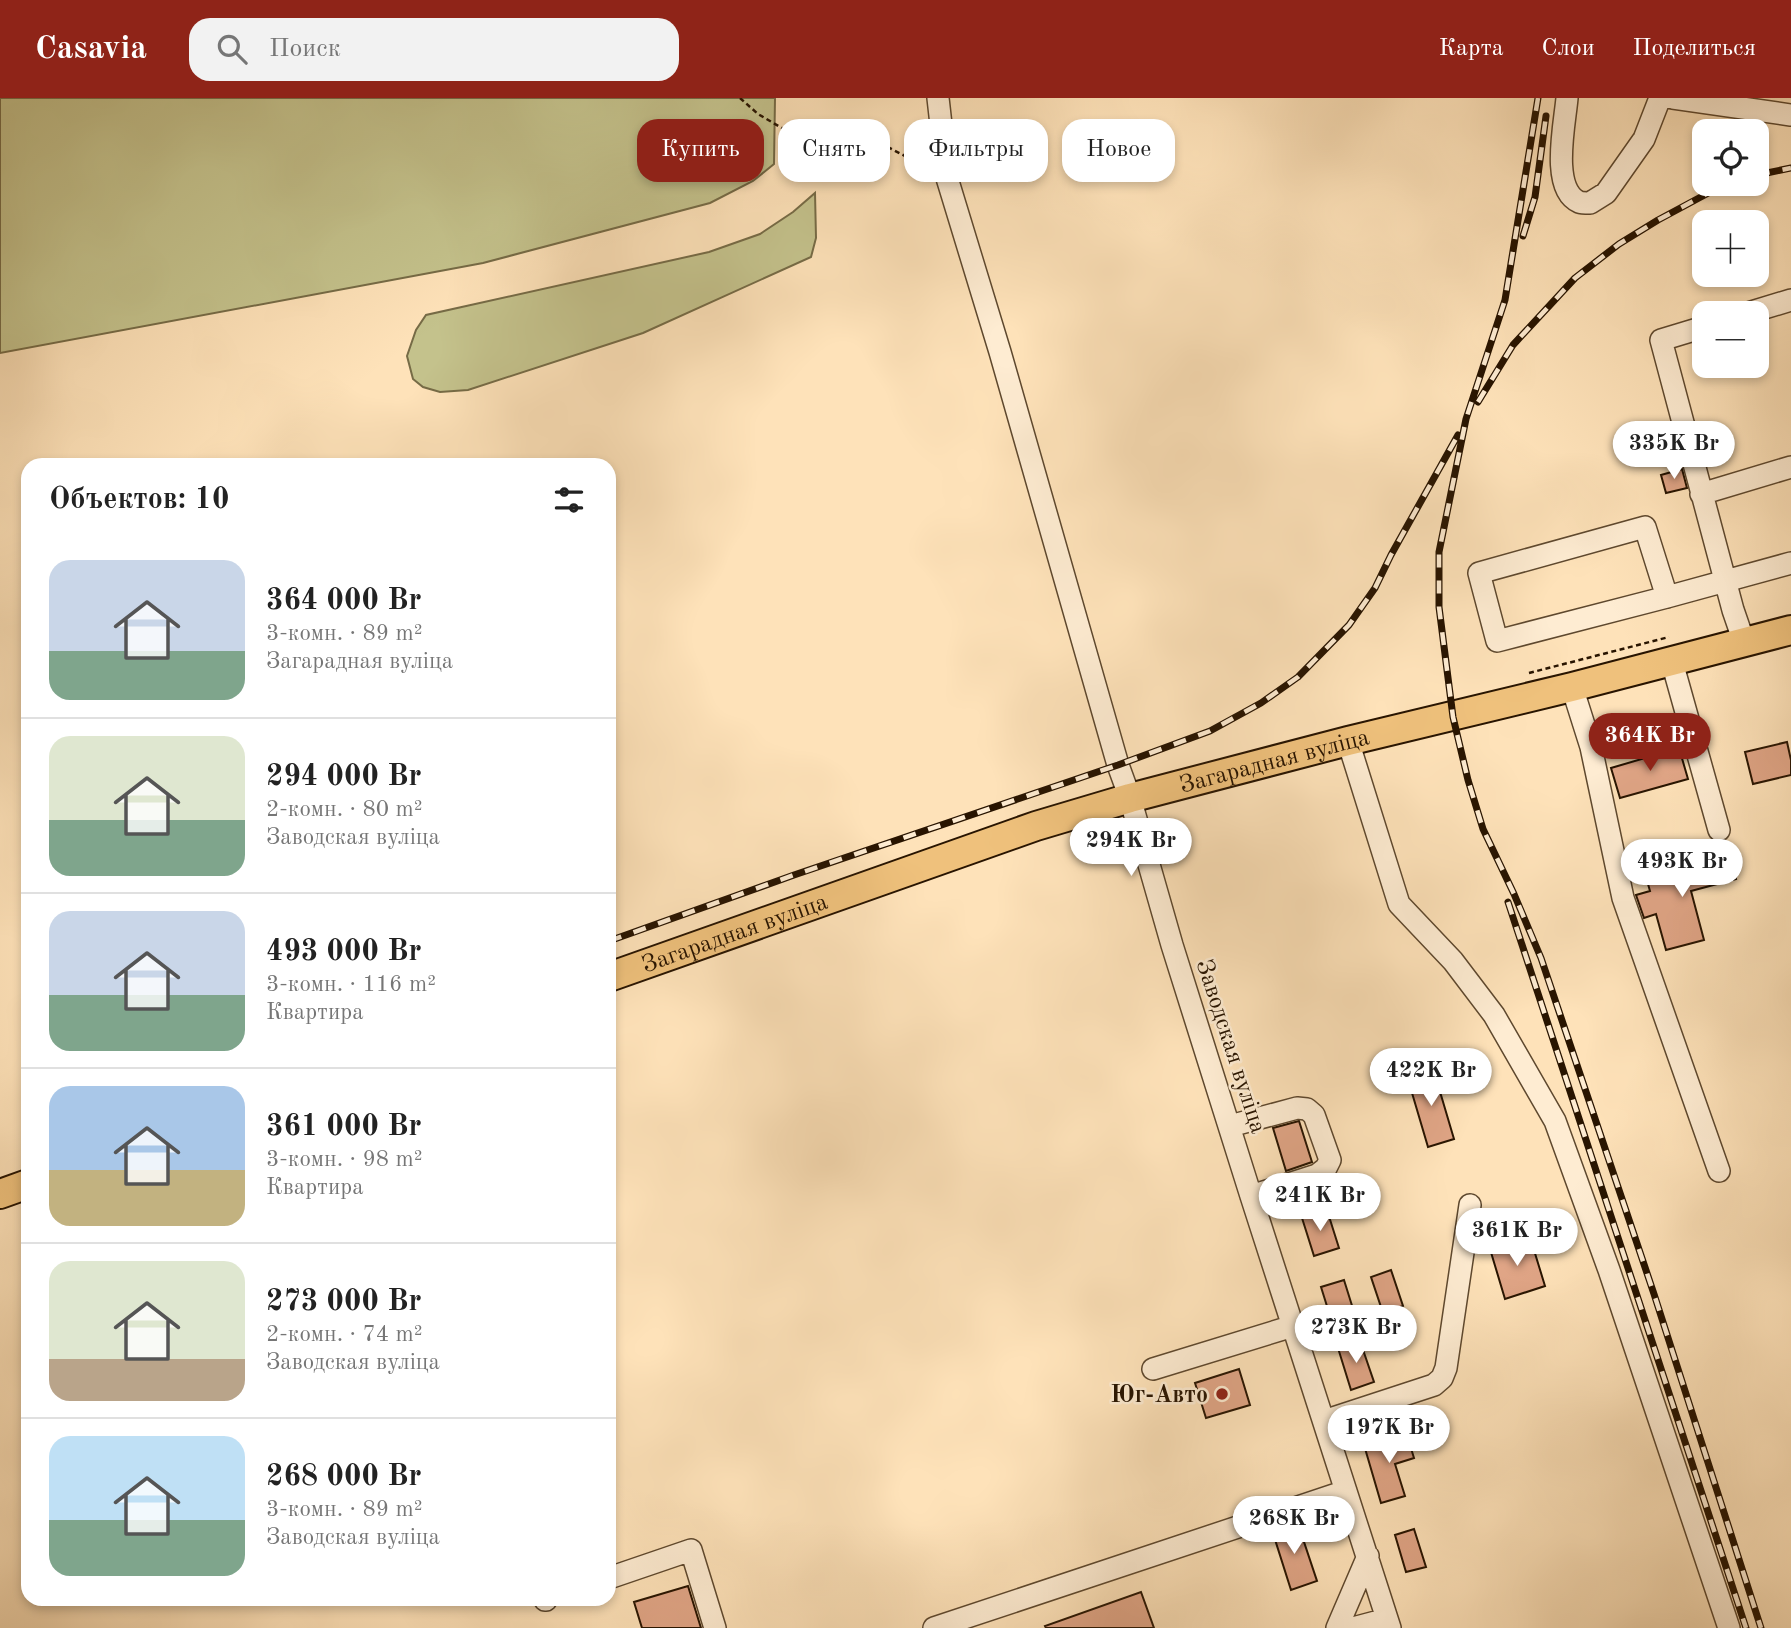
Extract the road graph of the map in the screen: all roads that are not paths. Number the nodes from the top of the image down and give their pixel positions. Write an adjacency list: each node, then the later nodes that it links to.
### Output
1 (938, 98): 19 (street, Заводская вуліца)
2 (1567, 98): 3 (street)
3 (1660, 98)
4 (1673, 98): 5 (street)
5 (1791, 116)
6 (1791, 300): 7 (street)
7 (1769, 307)
8 (1692, 331): 10 (street)
9 (1791, 467): 10 (street)
10 (1701, 494): 12 (street)
11 (1791, 563): 12 (street)
12 (1726, 581): 13 (street); 15 (street)
13 (1667, 597): 13 (street)
14 (1791, 630): 15 (main road, Загарадная вуліца)
15 (1744, 642): 16 (main road, Загарадная вуліца)
16 (1672, 662): 17 (main road, Загарадная вуліца); 20 (street)
17 (1572, 687): 18 (main road, Загарадная вуліца); 23 (street)
18 (1348, 741): 19 (main road, Загарадная вуліца); 39 (street)
19 (1130, 798): 21 (main road, Загарадная вуліца); 22 (street, Заводская вуліца)
20 (1719, 830)
21 (616, 975)
22 (1230, 1126): 26 (street, Заводская вуліца); 26 (street)
23 (1719, 1171)
24 (21, 1186): 25 (main road)
25 (0, 1194)
26 (1251, 1196): 28 (street, Заводская вуліца)
27 (1470, 1205): 30 (street)
28 (1293, 1326): 29 (street); 30 (street, Заводская вуліца)
29 (1153, 1369)
30 (1324, 1421): 31 (street, Заводская вуліца)
31 (1346, 1491): 32 (street, Заводская вуліца); 36 (street)
32 (1367, 1556): 34 (street, Заводская вуліца); 37 (street)
33 (616, 1576): 35 (street)
34 (1388, 1624): 38 (street)
35 (715, 1628)
36 (934, 1628)
37 (1337, 1628)
38 (1353, 1628)
39 (1729, 1628)

